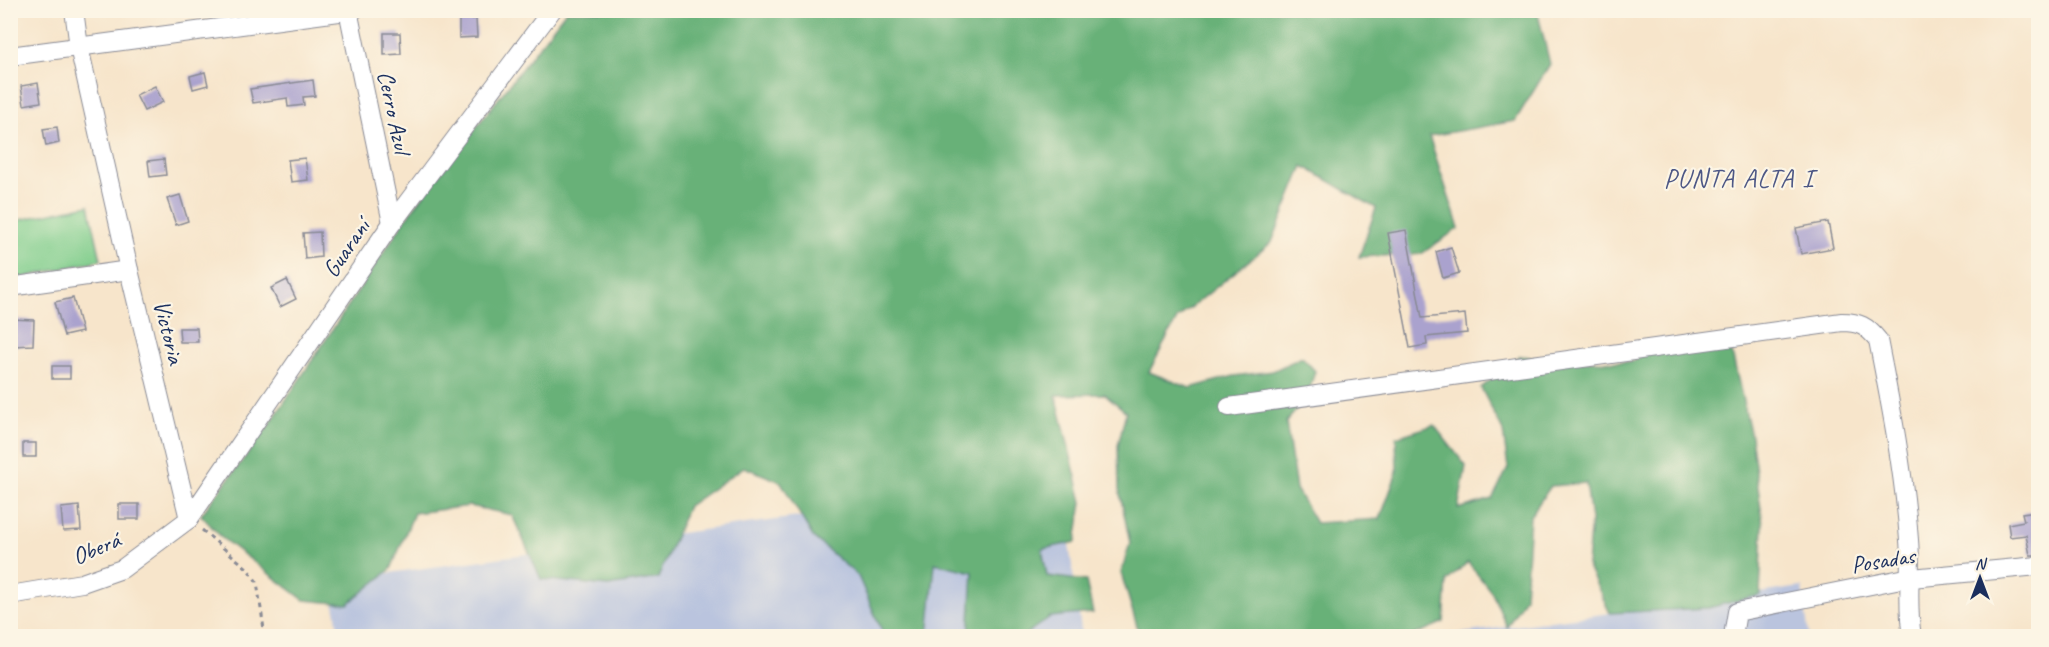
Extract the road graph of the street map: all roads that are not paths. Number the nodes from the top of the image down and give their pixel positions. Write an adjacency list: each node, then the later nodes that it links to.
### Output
1 (74, 10): 4 (street, Victoria)
2 (552, 10): 6 (street, Guaraní)
3 (350, 11): 4 (street); 6 (street, Cerro Azul)
4 (79, 46): 5 (street); 7 (street, Victoria)
5 (10, 56)
6 (392, 224): 10 (street, Guaraní)
7 (129, 270): 8 (street); 10 (street, Victoria)
8 (10, 287)
9 (1229, 407): 12 (street)
10 (189, 519): 13 (street, Oberá)
11 (2038, 566): 12 (street, Posadas)
12 (1909, 578): 14 (street, Posadas); 15 (street)
13 (10, 595)
14 (1733, 636)
15 (1912, 636)

